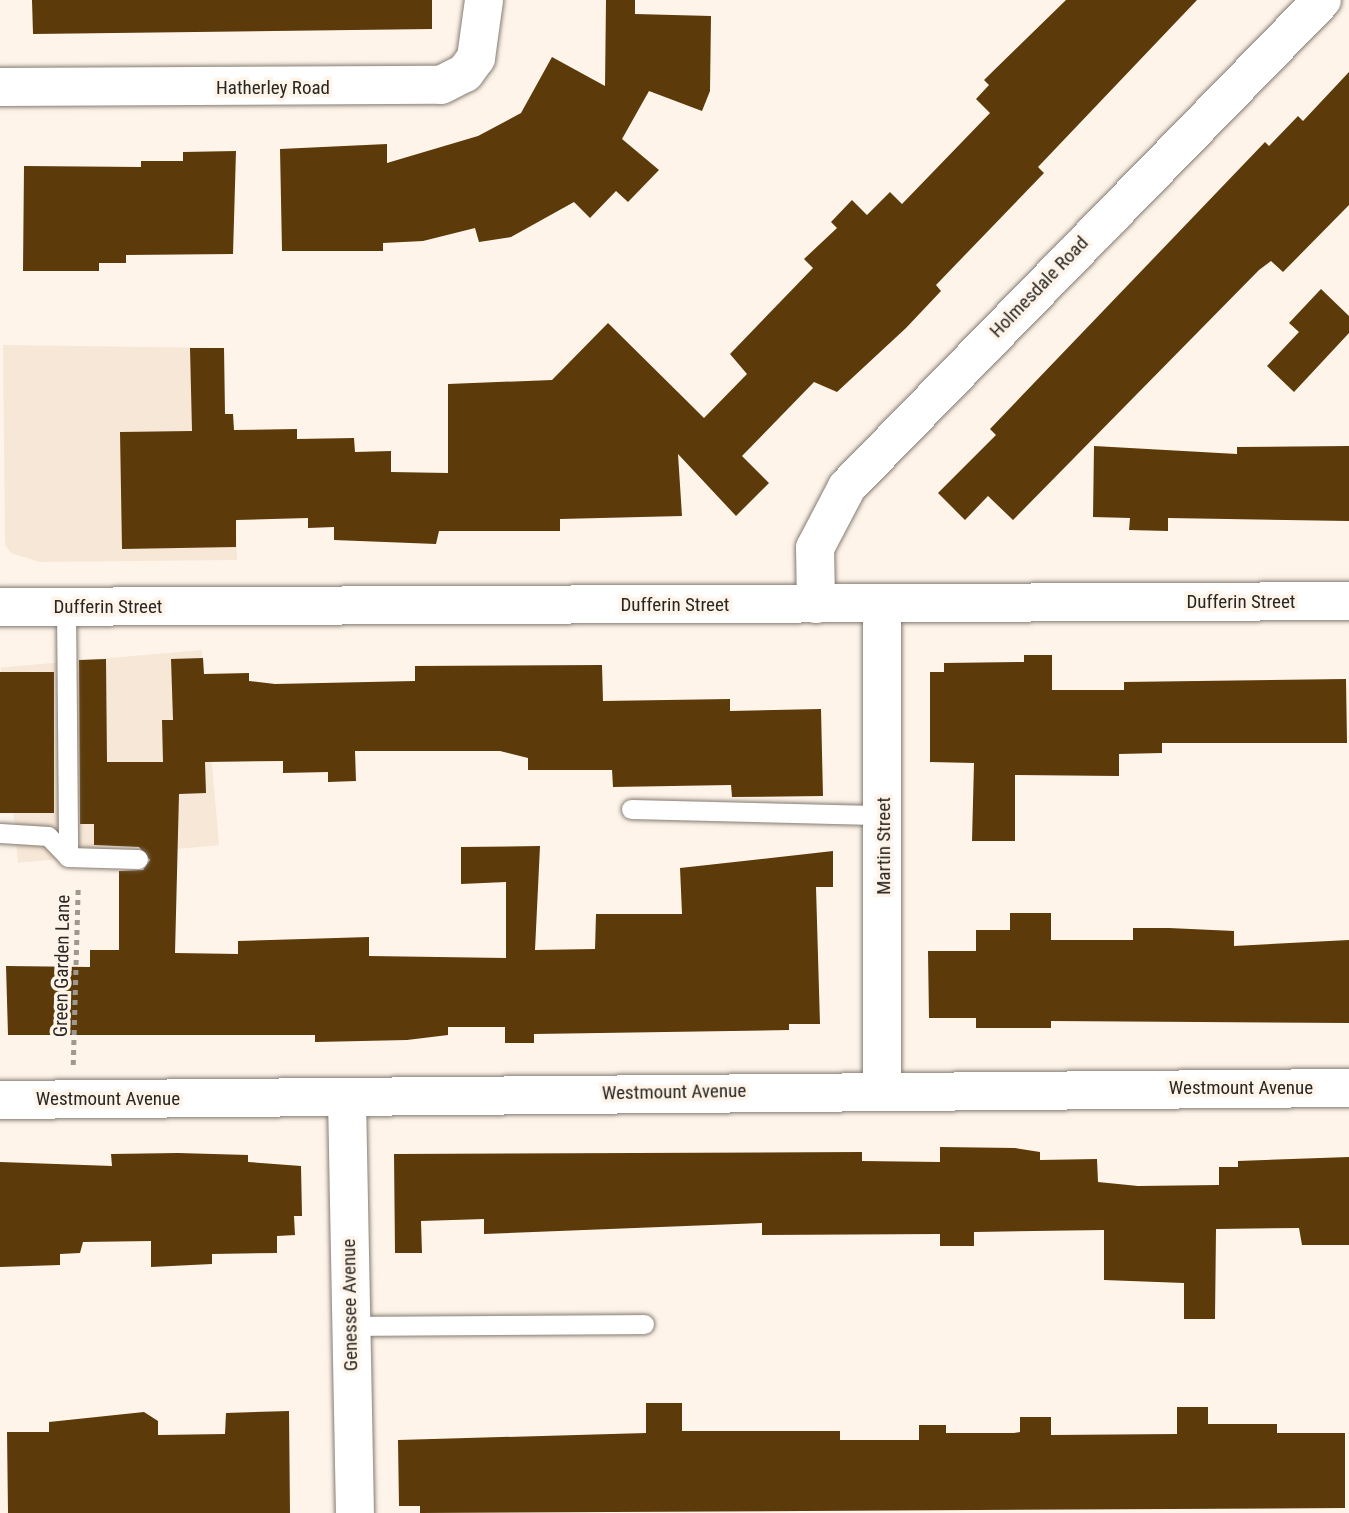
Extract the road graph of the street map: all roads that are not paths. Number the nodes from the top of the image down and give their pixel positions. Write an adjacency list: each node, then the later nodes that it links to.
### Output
1 (484, 0): 3 (street, Hatherley Road)
2 (1322, 0): 6 (street, Holmesdale Road)
3 (0, 87)
4 (1349, 601): 5 (street, Dufferin Street)
5 (882, 603): 6 (street, Dufferin Street); 10 (street, Martin Street)
6 (816, 604): 8 (street, Dufferin Street)
7 (0, 607): 8 (street, Dufferin Street)
8 (66, 607): 12 (lane)
9 (631, 810): 10 (lane)
10 (885, 815): 14 (street, Martin Street)
11 (0, 833): 12 (lane)
12 (73, 858): 13 (lane)
13 (138, 859)
14 (882, 1088): 15 (street, Westmount Avenue); 16 (street, Westmount Avenue)
15 (1349, 1088)
16 (347, 1098): 17 (street, Westmount Avenue); 19 (street, Genessee Avenue)
17 (0, 1100)
18 (644, 1324): 19 (lane)
19 (350, 1326): 20 (street, Genessee Avenue)
20 (355, 1513)

